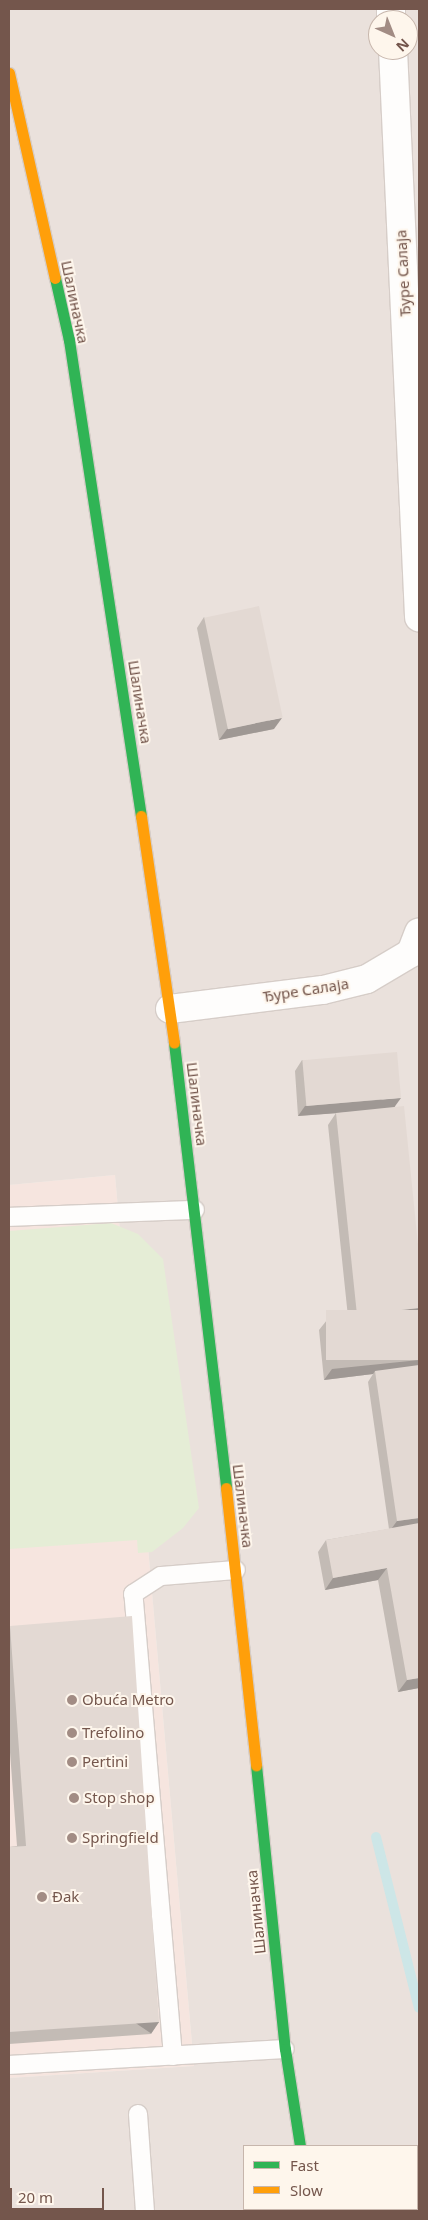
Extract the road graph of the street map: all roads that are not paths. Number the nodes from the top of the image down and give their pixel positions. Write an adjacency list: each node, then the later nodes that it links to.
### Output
1 (393, 60): 3 (street, Ђуре Салаја)
2 (9, 73): 5 (main road, Шалиначка)
3 (419, 617)
4 (416, 949): 5 (street, Ђуре Салаја)
5 (170, 1009): 6 (main road, Шалиначка)
6 (195, 1210): 7 (lane); 8 (main road, Шалиначка)
7 (9, 1217)
8 (236, 1570): 9 (main road, Шалиначка); 10 (lane)
9 (285, 2049): 10 (lane); 13 (main road, Шалиначка)
10 (173, 2056): 11 (lane)
11 (9, 2065)
12 (138, 2114): 14 (lane)
13 (300, 2145)
14 (145, 2211)

